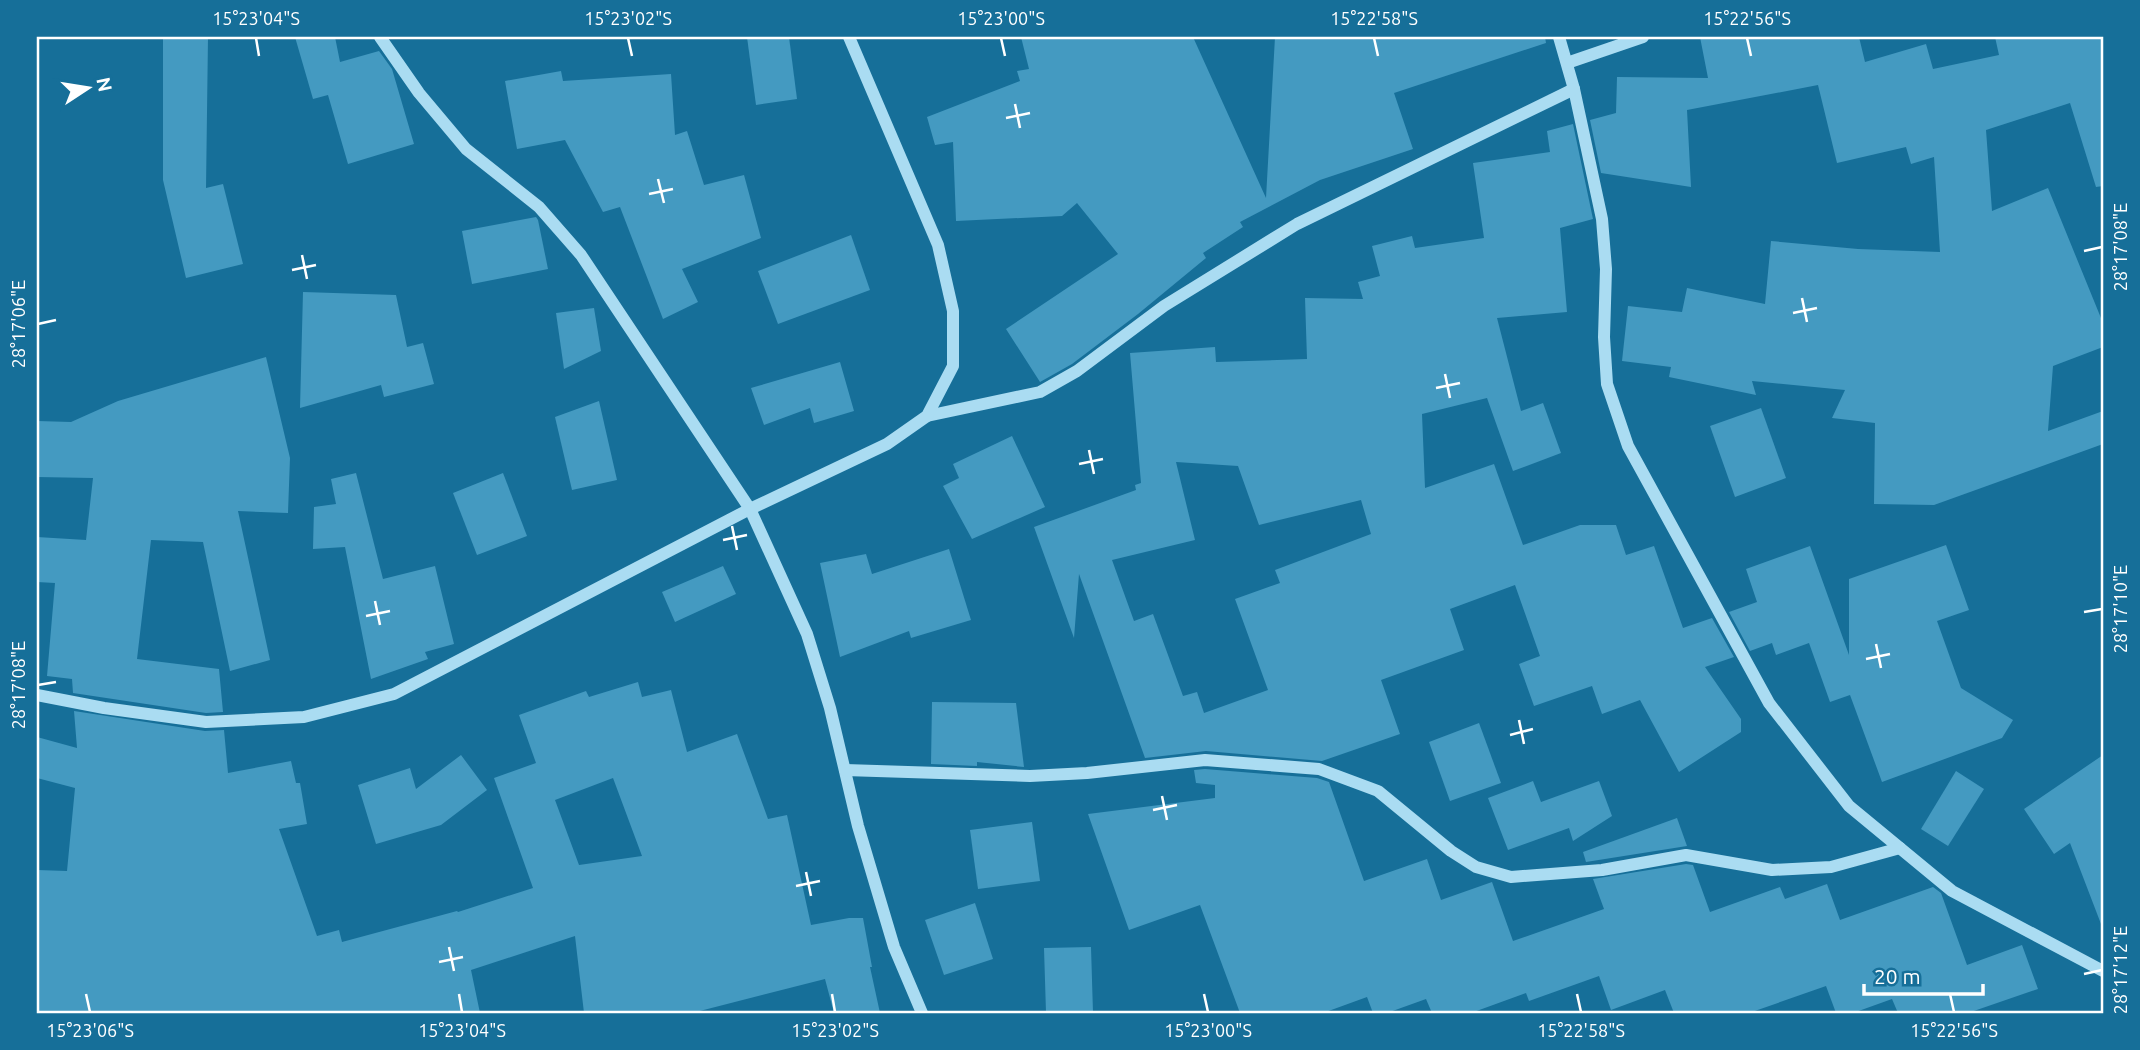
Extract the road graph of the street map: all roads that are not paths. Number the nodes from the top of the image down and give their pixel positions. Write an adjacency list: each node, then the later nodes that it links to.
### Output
1 (380, 37): 8 (street)
2 (849, 37): 7 (street)
3 (1559, 37): 5 (street)
4 (1643, 37): 5 (street)
5 (1567, 63): 6 (street)
6 (1574, 89): 7 (street); 11 (street)
7 (927, 416): 8 (street)
8 (750, 509): 9 (street); 10 (street)
9 (37, 695)
10 (845, 770): 11 (street); 13 (street)
11 (1900, 848): 12 (street)
12 (2103, 971)
13 (922, 1013)

